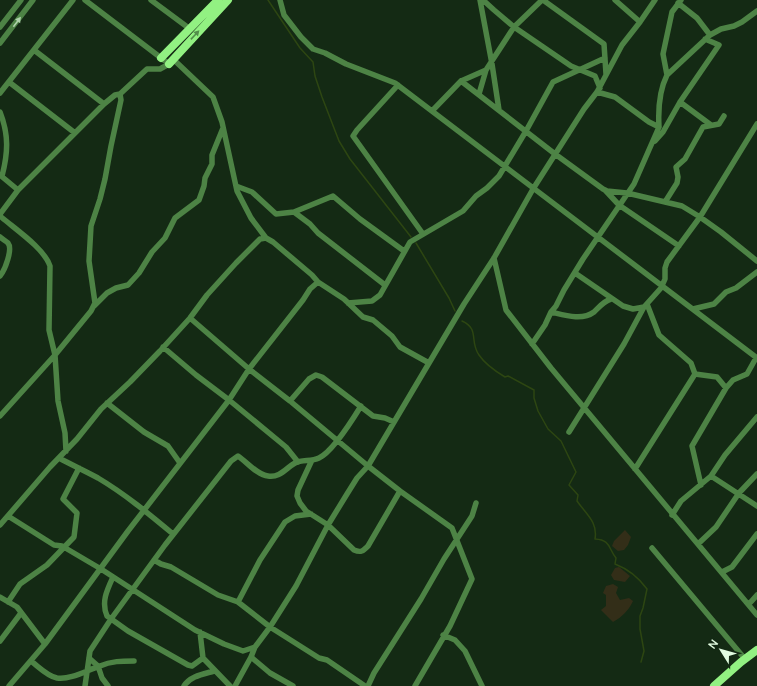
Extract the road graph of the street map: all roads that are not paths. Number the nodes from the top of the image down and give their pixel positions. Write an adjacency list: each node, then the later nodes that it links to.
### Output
1 (21, 0): 17 (street)
2 (33, 0): 22 (street, one-way to 2)
3 (73, 0): 23 (street)
4 (85, 0): 24 (street)
5 (151, 0): 19 (street)
6 (217, 0): 19 (street)
7 (228, 0): 26 (street, one-way to 7)
8 (280, 0): 34 (street)
9 (480, 0): 27 (street)
10 (483, 0): 18 (street)
11 (542, 0): 18 (street); 25 (street)
12 (615, 0): 16 (street)
13 (655, 0): 16 (street)
14 (680, 2): 20 (street); 30 (street)
15 (757, 11): 20 (street)
16 (640, 22): 31 (street)
17 (0, 27)
18 (514, 27): 27 (street); 29 (street)
19 (190, 29): 24 (street)
20 (710, 35): 21 (street)
21 (705, 39): 30 (street); 39 (street)
22 (0, 43)
23 (34, 50): 33 (street); 40 (street)
24 (161, 58): 26 (street)
25 (606, 58): 29 (street); 31 (street)
26 (171, 61): 37 (street); 48 (street)
27 (492, 62): 28 (street); 41 (street)
28 (486, 70): 32 (street); 38 (street)
29 (580, 70): 35 (street); 49 (street)
30 (667, 75): 47 (street)
31 (606, 76): 35 (street)
32 (461, 81): 38 (street); 42 (street)
33 (9, 82): 36 (street); 50 (street)
34 (398, 85): 42 (street); 65 (street)
35 (598, 90): 47 (street); 52 (street)
36 (0, 93)
37 (120, 94): 40 (street); 81 (street)
38 (479, 94): 41 (street)
39 (680, 102): 46 (street); 51 (street)
40 (104, 104): 50 (street)
41 (499, 110): 49 (street)
42 (432, 111): 53 (street)
43 (0, 112): 54 (street)
44 (724, 116): 46 (street)
45 (757, 124): 64 (street)
46 (711, 125): 60 (street)
47 (659, 127): 51 (street)
48 (223, 128): 55 (street); 81 (street)
49 (526, 131): 52 (street); 53 (street)
50 (75, 133): 58 (street)
51 (650, 146): 59 (street)
52 (555, 154): 56 (street); 57 (street)
53 (505, 167): 56 (street); 65 (street)
54 (1, 175): 58 (street)
55 (236, 186): 62 (street); 68 (street)
56 (533, 189): 67 (street); 71 (street)
57 (603, 189): 59 (street); 61 (street)
58 (18, 190): 63 (street)
59 (627, 193): 60 (street); 61 (street)
60 (665, 202): 64 (street)
61 (619, 205): 67 (street); 69 (street)
62 (294, 212): 70 (street); 77 (street)
63 (0, 215): 88 (street)
64 (700, 217): 69 (street); 72 (street)
65 (423, 234): 70 (street)
66 (0, 237): 75 (street)
67 (598, 237): 74 (street); 78 (street)
68 (266, 238): 76 (street); 85 (street)
69 (679, 246): 78 (street)
70 (404, 251): 77 (street)
71 (494, 258): 86 (street); 90 (street)
72 (757, 261)
73 (757, 272): 83 (street)
74 (575, 273): 79 (street); 84 (street)
75 (0, 276)
76 (318, 282): 80 (street); 91 (street)
77 (385, 285): 80 (street)
78 (662, 286): 82 (street); 83 (street)
79 (611, 298): 82 (street); 84 (street)
80 (348, 303): 90 (street)
81 (93, 306): 88 (street)
82 (645, 306): 92 (street); 98 (street)
83 (693, 309): 89 (street)
84 (551, 312): 86 (street)
85 (190, 318): 87 (street); 91 (street)
86 (532, 344): 98 (street)
87 (163, 347): 94 (street); 96 (street)
88 (55, 355): 99 (street); 104 (street)
89 (757, 358): 93 (street)
90 (429, 363): 101 (street)
91 (249, 369): 94 (street); 95 (street)
92 (695, 374): 93 (street); 111 (street)
93 (726, 388): 114 (street)
94 (229, 400): 107 (street); 108 (street)
95 (290, 401): 97 (street); 103 (street)
96 (107, 403): 104 (street); 108 (street)
97 (361, 406): 101 (street); 103 (street)
98 (584, 408): 102 (street); 111 (street)
99 (0, 416)
100 (757, 417): 113 (street)
101 (394, 422): 109 (street)
102 (569, 432)
103 (338, 440): 106 (street); 109 (street)
104 (66, 451): 105 (street)
105 (59, 458): 110 (street); 122 (street)
106 (312, 460): 107 (street); 120 (street)
107 (298, 462): 125 (street)
108 (180, 463): 119 (street)
109 (368, 466): 115 (street); 124 (street)
110 (79, 468): 119 (street); 129 (street)
111 (635, 469): 121 (street)
112 (757, 474): 116 (street)
113 (712, 476): 114 (street); 116 (street)
114 (701, 484): 121 (street)
115 (400, 491): 124 (street); 127 (street)
116 (739, 493): 118 (street); 128 (street)
117 (476, 504): 127 (street)
118 (757, 506)
119 (144, 510): 125 (street); 132 (street)
120 (311, 514): 124 (street); 139 (street)
121 (672, 515): 128 (street)
122 (8, 516): 123 (street); 129 (street)
123 (0, 525)
124 (328, 526): 144 (street)
125 (173, 534): 131 (street)
126 (757, 534): 133 (street)
127 (457, 540): 146 (street); 168 (street)
128 (698, 544): 133 (street)
129 (64, 548): 132 (street); 138 (street)
130 (652, 548): 154 (street)
131 (154, 560): 135 (street); 139 (street)
132 (101, 569): 134 (street); 148 (street)
133 (722, 572): 140 (street)
134 (113, 577): 135 (street); 143 (street)
135 (132, 589): 143 (street); 145 (street)
136 (757, 595): 140 (street)
137 (0, 597): 138 (street)
138 (8, 602): 141 (street)
139 (238, 602): 144 (street)
140 (750, 604): 142 (street)
141 (21, 613): 147 (street); 148 (street)
142 (757, 615)
143 (111, 619): 151 (street); 152 (street)
144 (270, 628): 149 (street); 167 (street)
145 (200, 632): 149 (street); 152 (street)
146 (443, 635): 169 (street); 170 (street)
147 (0, 641)
148 (45, 644): 155 (street)
149 (255, 647): 153 (street)
150 (757, 650): 154 (street)
151 (89, 658): 157 (street); 158 (street)
152 (203, 658): 159 (street)
153 (251, 658): 165 (street); 166 (street)
154 (745, 659): 171 (street)
155 (31, 661): 158 (street); 160 (street)
156 (134, 661): 157 (street)
157 (98, 666): 158 (street); 162 (street)
158 (87, 671): 161 (street)
159 (214, 671): 163 (street); 164 (street)
160 (9, 686)
161 (85, 686)
162 (108, 686)
163 (184, 686)
164 (230, 686)
165 (235, 686)
166 (293, 686)
167 (364, 686)
168 (368, 686)
169 (415, 686)
170 (482, 686)
171 (714, 686)

